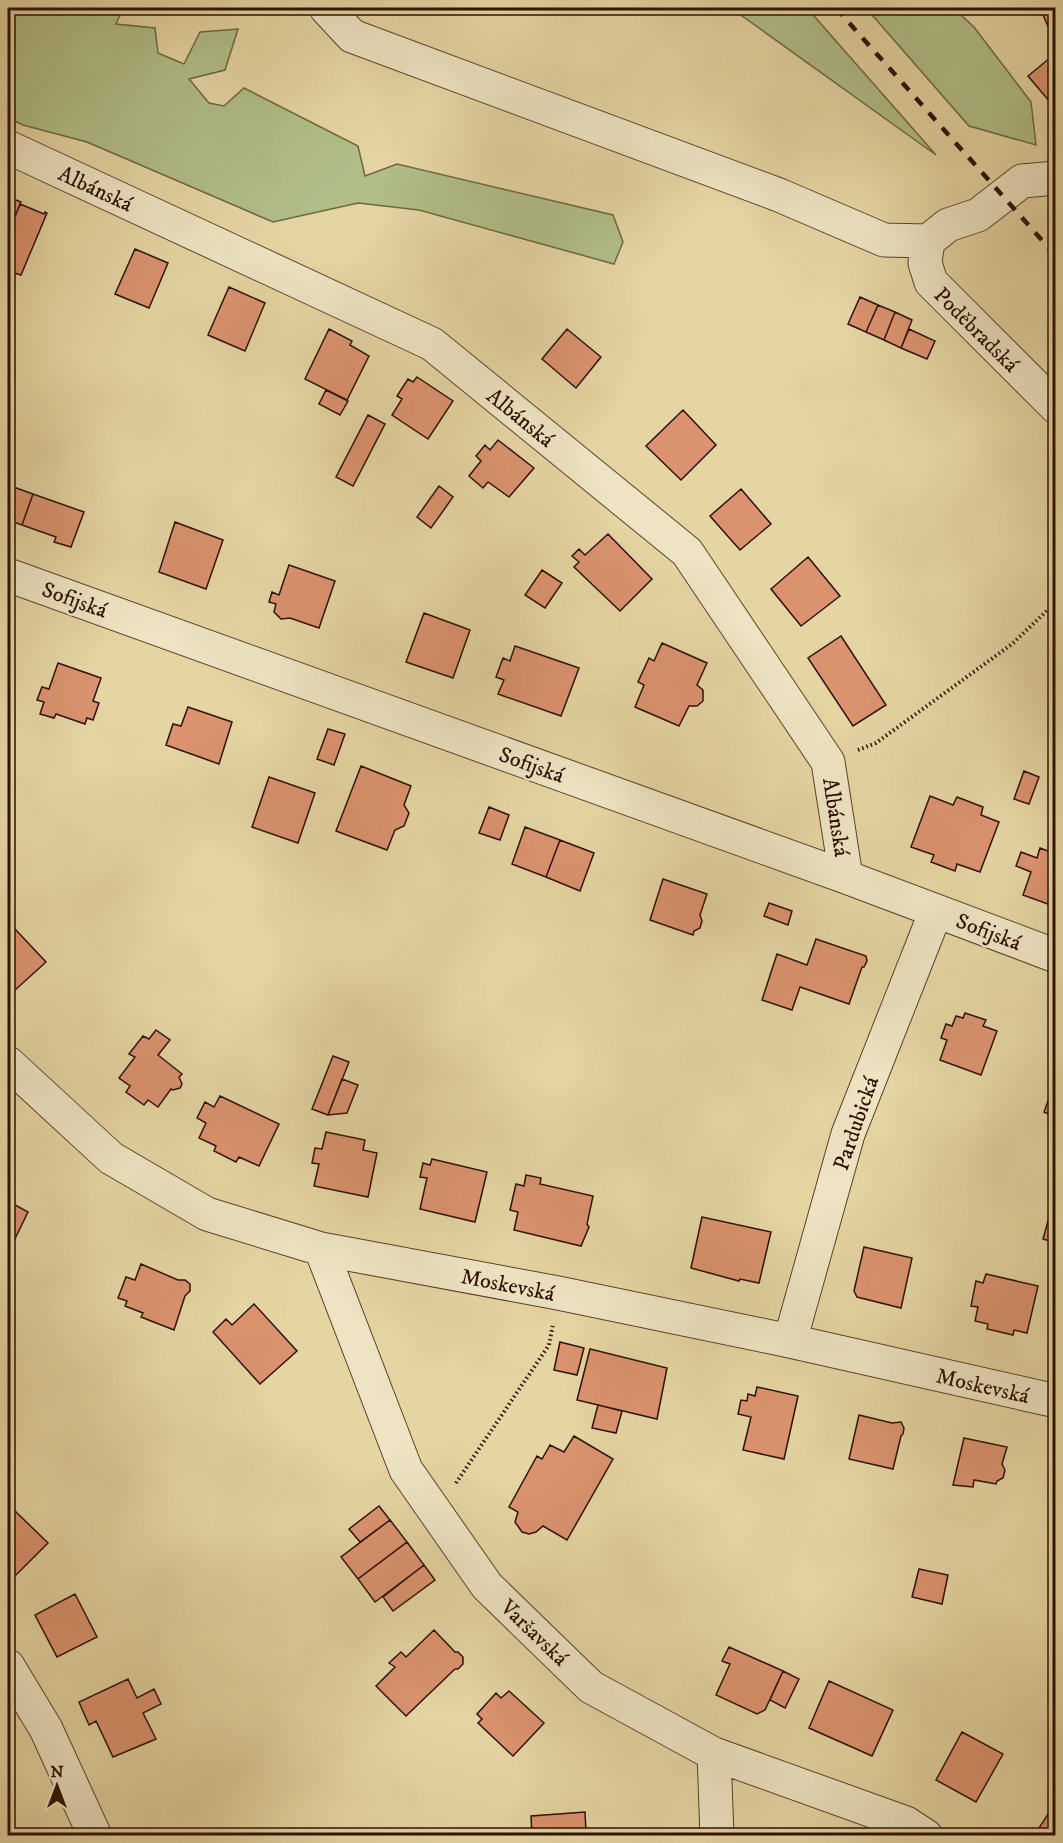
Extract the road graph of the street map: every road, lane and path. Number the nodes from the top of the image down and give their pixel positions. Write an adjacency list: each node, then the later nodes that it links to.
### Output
1 (326, 8): 4 (street)
2 (8, 147): 9 (street, Albánská)
3 (1056, 178): 4 (street)
4 (928, 241): 5 (street, Poděbradská)
5 (1056, 407)
6 (8, 575): 9 (street, Sofijská)
7 (1056, 602): 8 (path)
8 (876, 743)
9 (846, 877): 10 (street, Sofijská)
10 (936, 911): 11 (street, Sofijská); 15 (street, Pardubická)
11 (1056, 956)
12 (11, 1075): 13 (street, Moskevská)
13 (321, 1249): 14 (street, Moskevská); 17 (street, Varšavská)
14 (558, 1293): 15 (street, Moskevská); 17 (path)
15 (789, 1341): 16 (street, Moskevská)
16 (1056, 1401)
17 (436, 1513): 19 (street, Varšavská)
18 (8, 1666): 20 (street)
19 (714, 1754): 21 (street); 22 (street, Varšavská)
20 (95, 1836)
21 (717, 1836)
22 (926, 1836)

